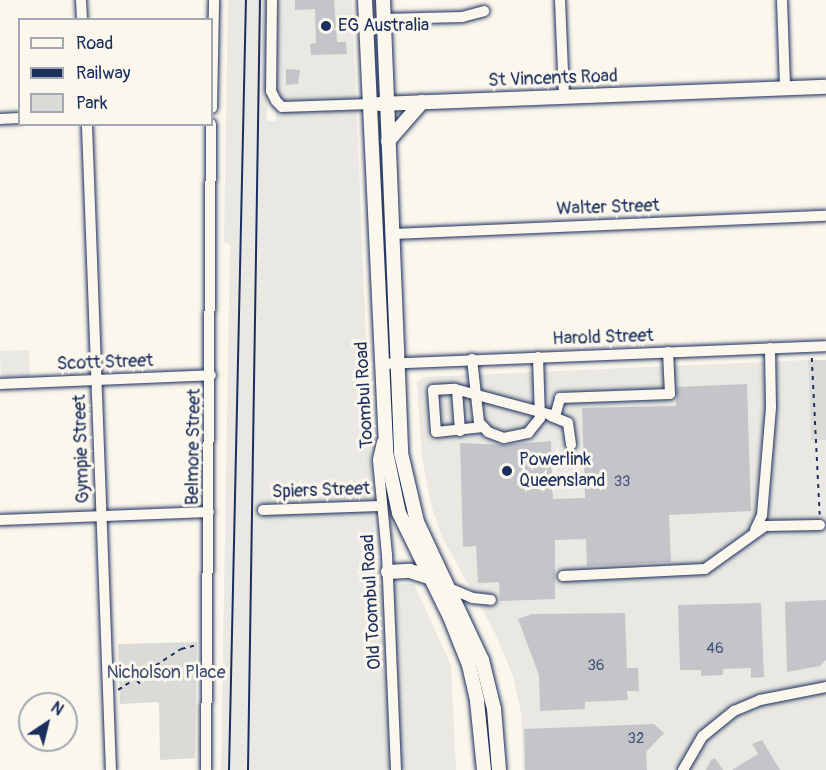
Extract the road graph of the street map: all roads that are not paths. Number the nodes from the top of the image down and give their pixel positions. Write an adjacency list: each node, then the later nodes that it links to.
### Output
1 (81, 0): 9 (street)
2 (214, 0): 11 (street)
3 (272, 0): 16 (street, St Vincents Road)
4 (365, 0): 16 (main road, Toombul Road)
5 (383, 0): 10 (main road, Toombul Road)
6 (560, 0): 14 (street)
7 (782, 0): 13 (street)
8 (484, 11): 10 (street)
9 (82, 18)
10 (384, 19): 17 (main road, Toombul Road)
11 (213, 54)
12 (826, 87): 13 (main road, St Vincents Road)
13 (785, 88): 14 (main road, St Vincents Road)
14 (564, 97): 15 (main road, St Vincents Road)
15 (422, 102): 17 (main road, St Vincents Road); 22 (main road)
16 (371, 104): 17 (main road, St Vincents Road); 31 (main road, Toombul Road)
17 (387, 104): 22 (main road, Toombul Road)
18 (18, 118): 19 (street)
19 (0, 119)
20 (86, 126): 33 (street, Gympie Street)
21 (211, 126): 32 (street, Belmore Street)
22 (388, 141): 24 (main road, Toombul Road)
23 (826, 216): 24 (street, Walter Street)
24 (392, 234): 30 (main road, Toombul Road)
25 (826, 346): 26 (street, Harold Street)
26 (770, 348): 27 (street, Harold Street); 48 (street)
27 (668, 352): 28 (street, Harold Street); 37 (street)
28 (538, 357): 29 (street, Harold Street); 37 (street)
29 (472, 359): 30 (street, Harold Street); 36 (street)
30 (397, 363): 31 (street, Harold Street); 52 (main road, Toombul Road)
31 (381, 364): 40 (main road, Toombul Road)
32 (211, 375): 33 (street, Scott Street); 44 (street, Belmore Street)
33 (96, 380): 34 (street, Scott Street); 45 (street, Gympie Street)
34 (0, 384)
35 (457, 390): 36 (street); 39 (street); 39 (street)
36 (473, 394): 37 (street); 38 (street)
37 (546, 414): 38 (street); 41 (street)
38 (483, 427): 39 (street)
39 (460, 431)
40 (384, 434): 42 (street, Old Toombul Road); 51 (main road, Toombul Road)
41 (571, 445)
42 (380, 506): 43 (street, Spiers Street); 49 (street, Old Toombul Road)
43 (263, 510)
44 (209, 512): 45 (street); 58 (street, Belmore Street)
45 (101, 516): 46 (street); 57 (street, Gympie Street)
46 (0, 520)
47 (822, 525): 48 (street)
48 (755, 530): 50 (street)
49 (388, 572): 51 (main road); 59 (street, Old Toombul Road)
50 (563, 576)
51 (429, 577): 60 (main road, Toombul Road)
52 (449, 588): 53 (street); 55 (main road, Toombul Road)
53 (473, 598): 54 (street); 55 (street)
54 (491, 600)
55 (463, 613): 61 (main road, Toombul Road)
56 (826, 687): 62 (street)
57 (111, 770)
58 (206, 770)
59 (396, 770)
60 (484, 770)
61 (499, 770)
62 (683, 770)

